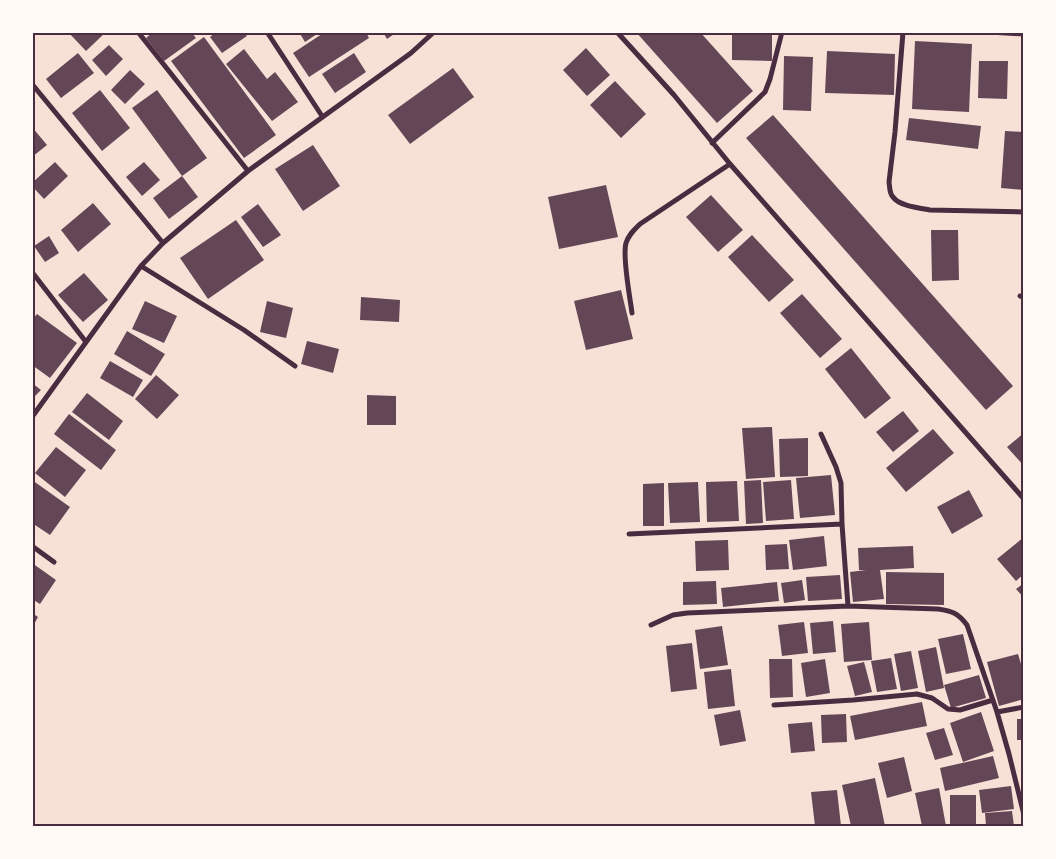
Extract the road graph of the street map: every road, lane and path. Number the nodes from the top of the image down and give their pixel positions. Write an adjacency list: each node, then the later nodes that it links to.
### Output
1 (138, 32): 13 (street)
2 (267, 32): 10 (street)
3 (434, 32): 10 (street)
4 (782, 32): 11 (street)
5 (903, 32): 14 (street)
6 (989, 32): 8 (street)
7 (621, 34): 11 (street)
8 (1024, 34)
9 (32, 84): 15 (street)
10 (322, 116): 13 (street)
11 (712, 143): 12 (street)
12 (730, 164): 18 (street); 23 (street)
13 (248, 171): 15 (street)
14 (1024, 212)
15 (163, 242): 16 (street)
16 (141, 266): 19 (street); 20 (street)
17 (32, 272): 19 (street)
18 (632, 313)
19 (86, 342): 21 (street)
20 (296, 366)
21 (32, 417)
22 (822, 434): 24 (street)
23 (1024, 499)
24 (842, 524): 25 (street); 28 (street)
25 (629, 534)
26 (32, 546): 27 (street)
27 (54, 562)
28 (848, 606): 29 (street); 30 (street)
29 (651, 625)
30 (993, 700): 31 (street); 33 (street)
31 (774, 705)
32 (1024, 707): 33 (street)
33 (997, 712): 34 (street)
34 (1024, 815)

